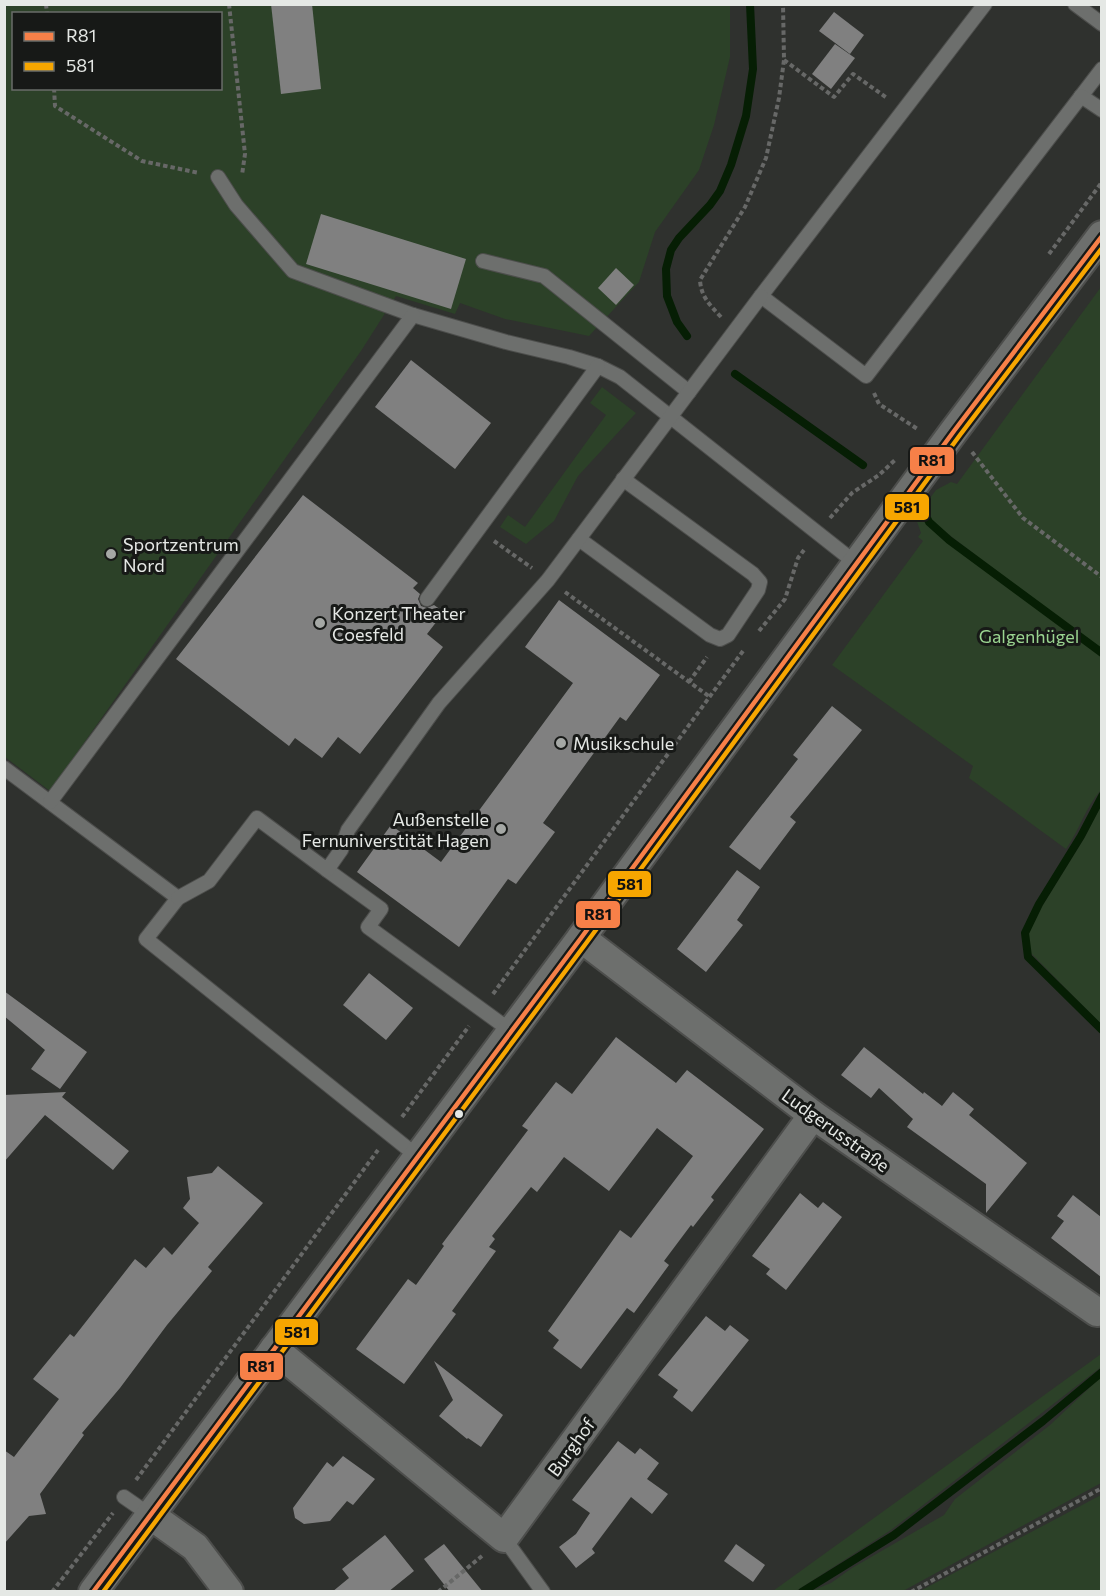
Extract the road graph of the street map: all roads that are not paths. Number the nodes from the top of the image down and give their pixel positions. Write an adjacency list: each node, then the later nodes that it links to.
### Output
1 (985, 4): 10 (lane)
2 (1076, 4): 3 (lane)
3 (1101, 24)
4 (1101, 69): 5 (lane)
5 (1081, 96): 6 (lane); 10 (lane)
6 (1101, 110)
7 (218, 177): 11 (lane)
8 (1101, 235): 17 (street)
9 (483, 261): 13 (lane)
10 (761, 296): 13 (lane)
11 (413, 315): 12 (lane); 20 (lane)
12 (598, 366): 14 (lane); 18 (lane)
13 (689, 392): 14 (lane)
14 (670, 417): 15 (lane); 17 (lane)
15 (623, 479): 16 (lane); 16 (lane)
16 (579, 539): 21 (lane)
17 (857, 564): 23 (street)
18 (427, 599)
19 (4, 768): 20 (lane)
20 (50, 802): 22 (lane)
21 (327, 870): 22 (lane); 24 (lane)
22 (178, 897): 26 (lane)
23 (581, 938): 24 (street); 25 (street, Ludgerusstraße)
24 (511, 1031): 26 (street)
25 (813, 1115): 27 (street, Ludgerusstraße); 31 (street, Burghof)
26 (417, 1156): 28 (street)
27 (1097, 1312)
28 (274, 1349): 30 (street); 31 (street)
29 (124, 1497): 30 (lane)
30 (150, 1515): 32 (street); 33 (street)
31 (504, 1538): 34 (lane)
32 (93, 1592)
33 (229, 1592)
34 (543, 1592)

